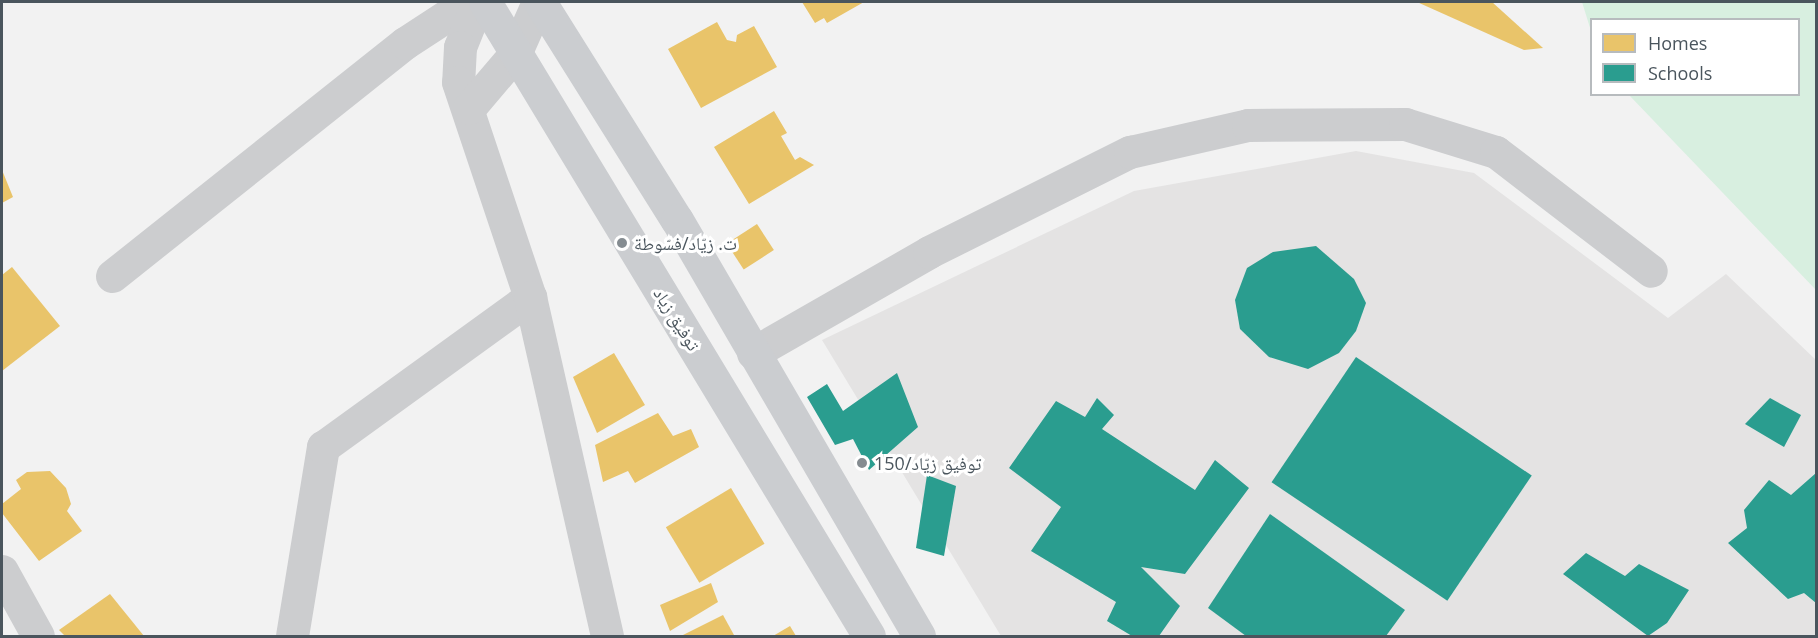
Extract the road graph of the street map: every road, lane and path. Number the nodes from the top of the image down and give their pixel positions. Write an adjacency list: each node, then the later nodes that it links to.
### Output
1 (468, 2): 8 (street)
2 (478, 2): 6 (street)
3 (485, 2): 5 (main road, توفيق زياد)
4 (539, 2): 5 (street); 10 (main road)
5 (515, 54): 6 (street); 15 (main road, توفيق زياد)
6 (469, 108): 9 (street)
7 (1651, 271): 10 (street)
8 (112, 276)
9 (530, 297): 13 (street); 14 (street)
10 (753, 353): 16 (main road)
11 (2, 571): 12 (street)
12 (38, 636)
13 (292, 636)
14 (607, 636)
15 (869, 636)
16 (918, 636)

